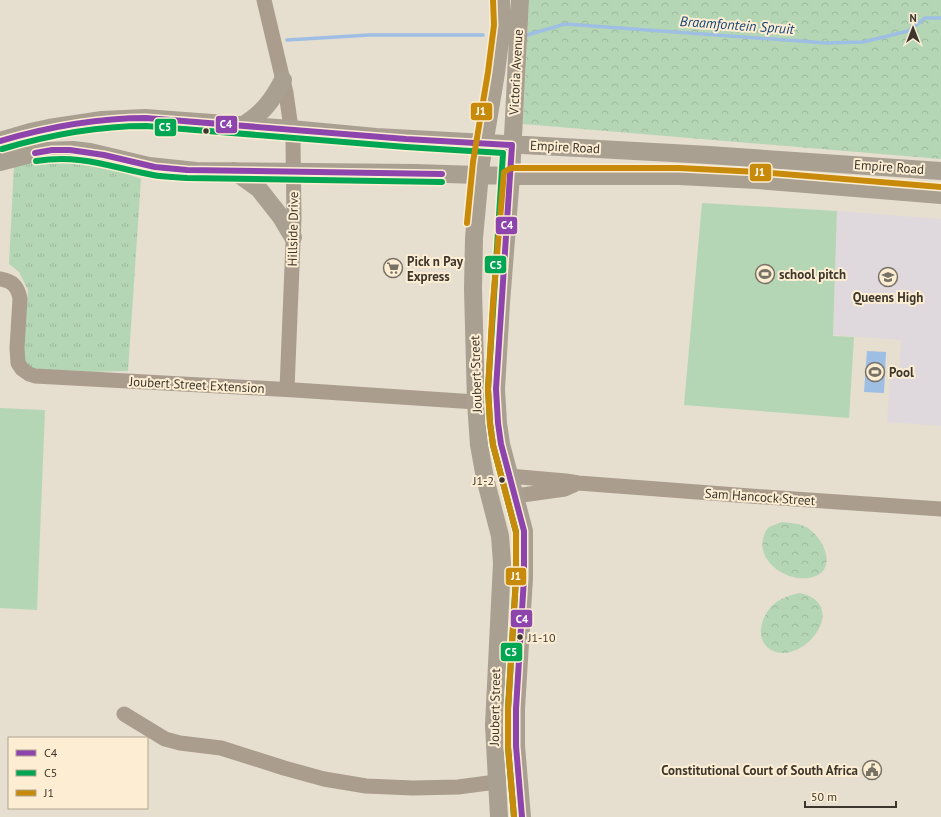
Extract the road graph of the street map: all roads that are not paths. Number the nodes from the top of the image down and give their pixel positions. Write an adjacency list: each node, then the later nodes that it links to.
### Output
1 (264, 0): 4 (street, Hillside Drive)
2 (501, 0): 8 (main road, Victoria Avenue)
3 (520, 0): 9 (main road, Victoria Avenue)
4 (283, 80): 5 (main road); 6 (street, Hillside Drive)
5 (242, 126): 6 (main road, Empire Road); 7 (main road, Empire Road)
6 (291, 129): 8 (main road, Empire Road); 13 (street, Hillside Drive)
7 (0, 141)
8 (485, 144): 9 (main road, Empire Road); 14 (main road, Joubert Street)
9 (512, 145): 12 (main road, Empire Road); 15 (main road, Joubert Street)
10 (0, 162): 11 (main road, Empire Road)
11 (234, 171): 13 (main road, Empire Road); 17 (main road)
12 (941, 171)
13 (294, 172): 14 (main road, Empire Road); 17 (street, Hillside Drive)
14 (480, 175): 15 (main road, Empire Road); 20 (main road, Joubert Street)
15 (511, 176): 16 (main road, Empire Road); 21 (main road, Joubert Street)
16 (941, 195)
17 (293, 237): 19 (street, Hillside Drive)
18 (0, 279): 19 (street, Joubert Street Extension)
19 (287, 389): 20 (street, Joubert Street Extension)
20 (476, 402): 26 (main road, Joubert Street)
21 (509, 476): 22 (street, Sam Hancock Street); 23 (main road, Joubert Street)
22 (578, 483): 23 (street, Sam Hancock Street); 24 (street, Sam Hancock Street)
23 (515, 496): 28 (main road, Joubert Street)
24 (941, 509)
25 (124, 714): 26 (street)
26 (496, 782): 27 (main road, Joubert Street)
27 (499, 817)
28 (522, 817)

